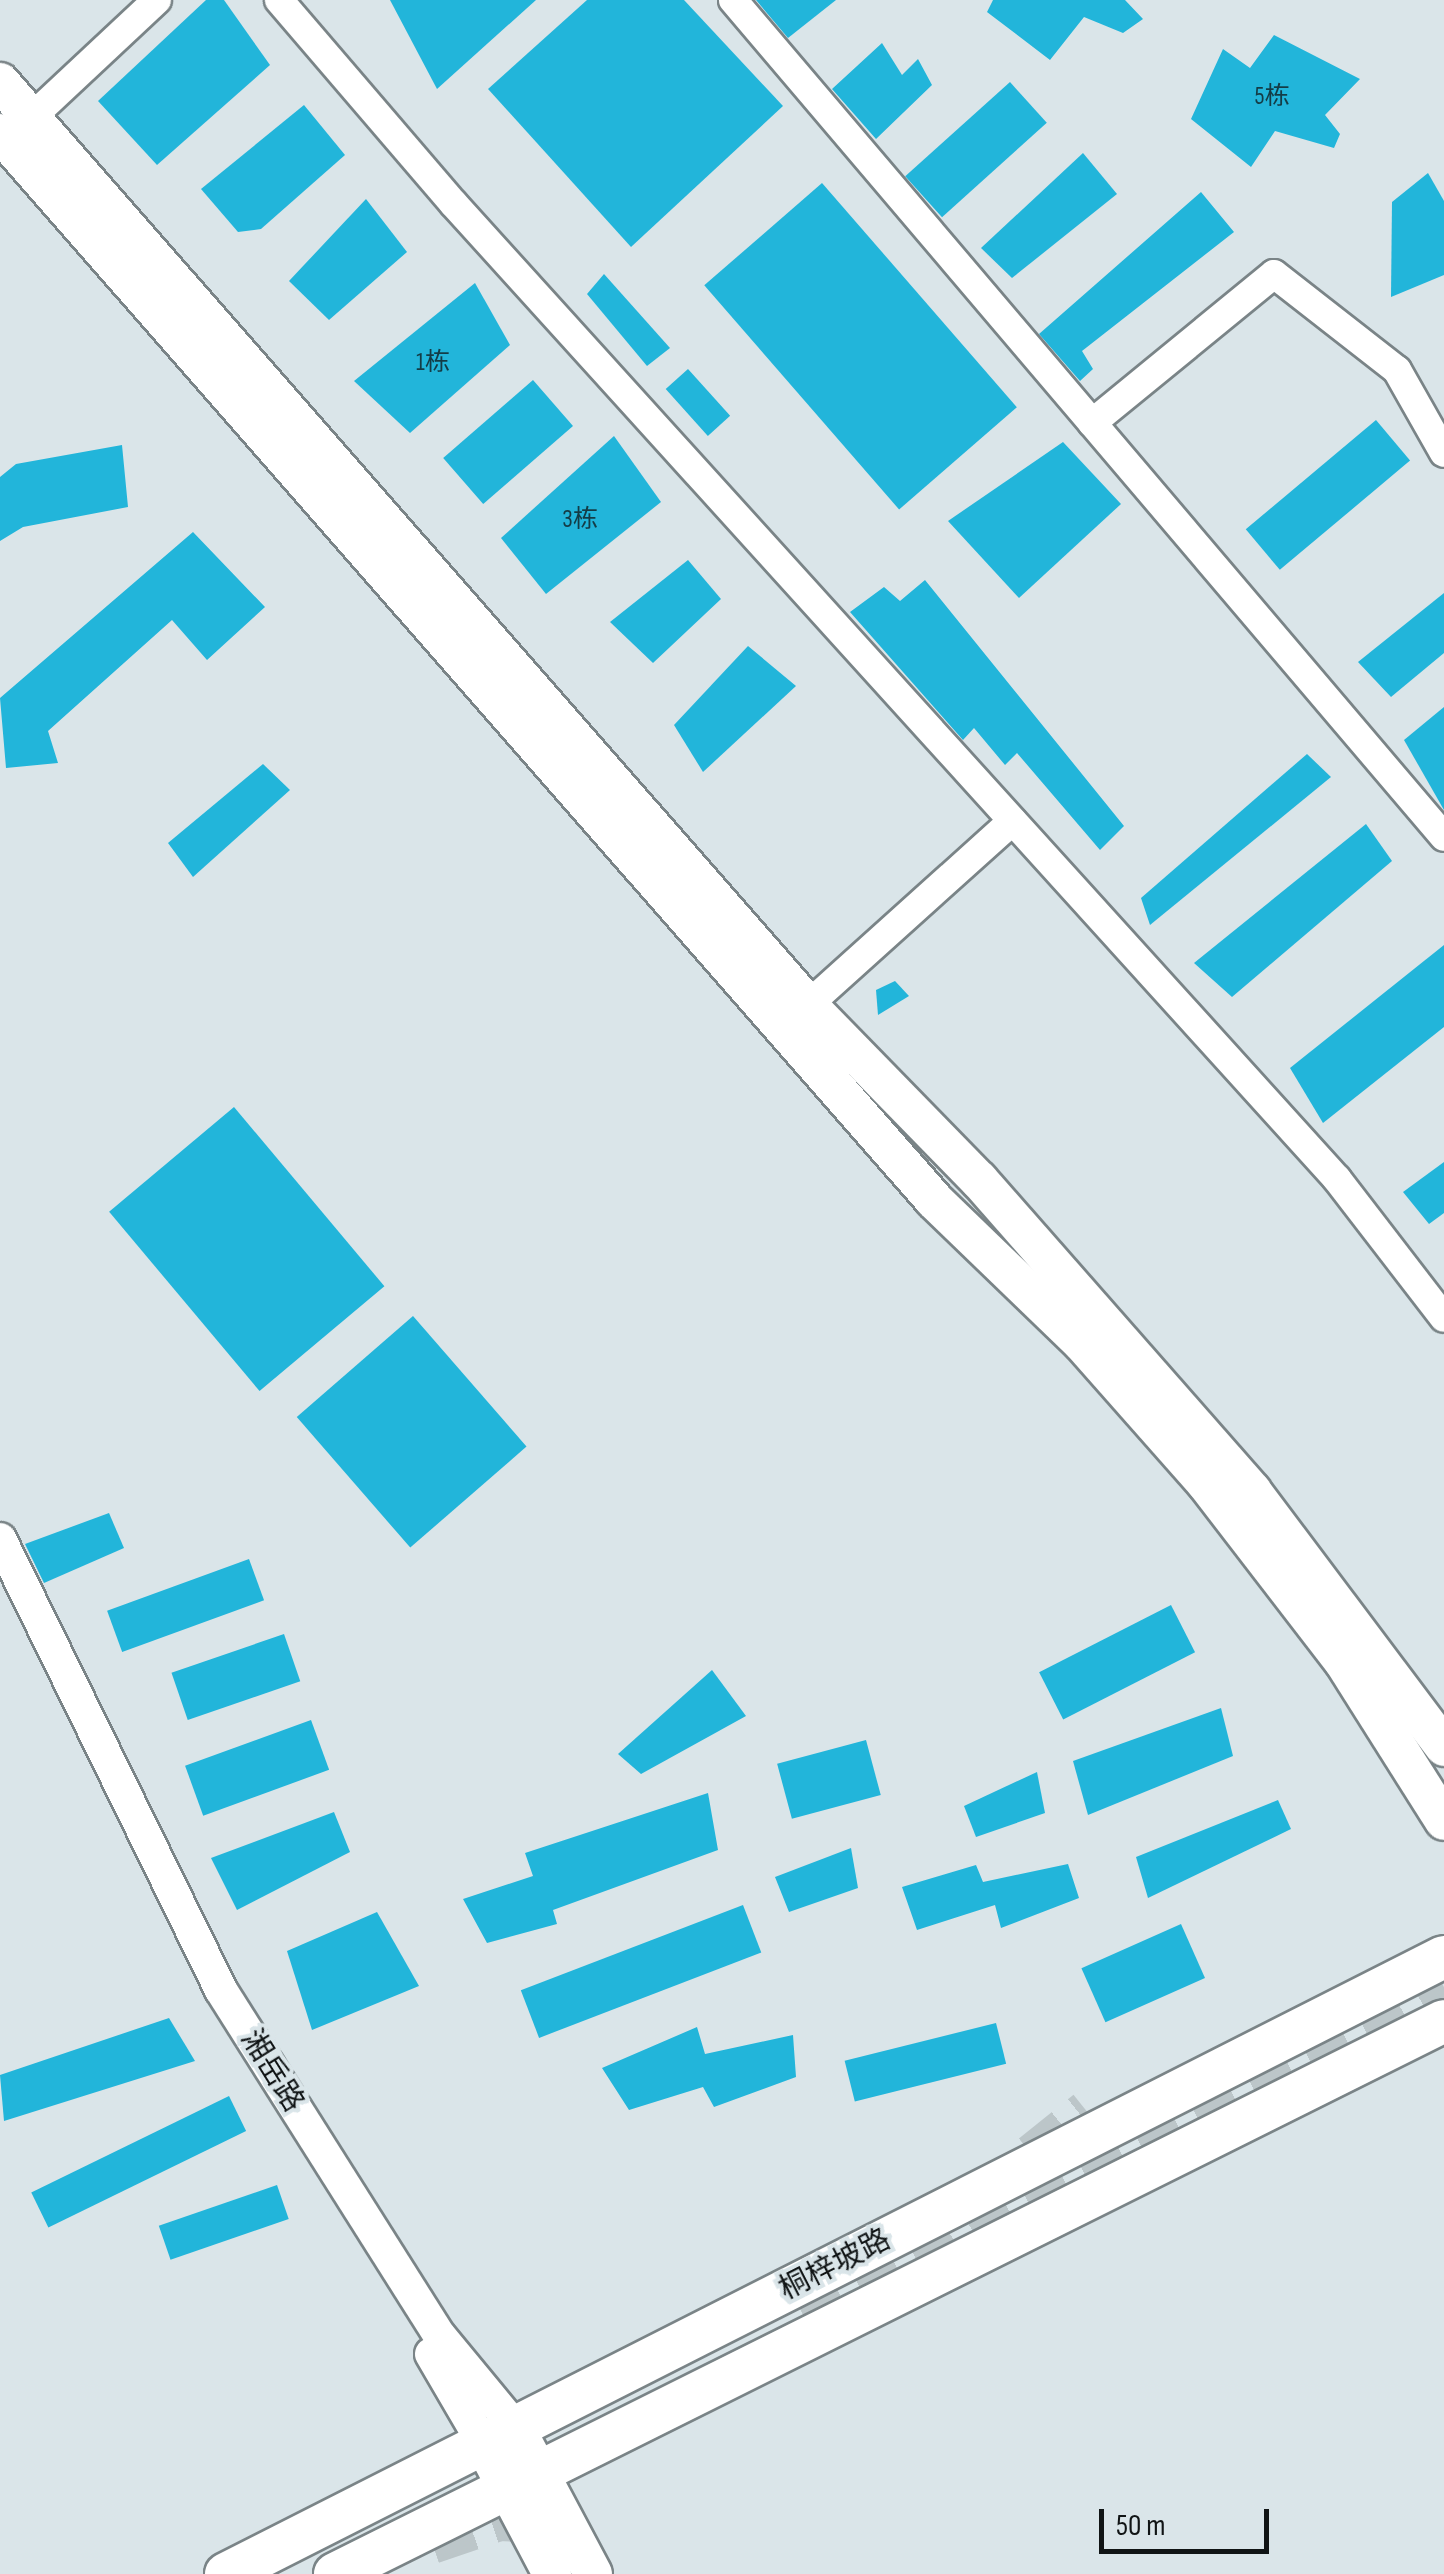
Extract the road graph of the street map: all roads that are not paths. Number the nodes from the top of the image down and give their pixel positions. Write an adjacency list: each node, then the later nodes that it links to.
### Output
1 (157, 0): 5 (street)
2 (279, 0): 8 (street)
3 (734, 0): 6 (street)
4 (0, 82): 5 (main road)
5 (16, 125): 10 (main road); 15 (main road)
6 (1092, 423): 7 (street); 9 (street)
7 (1444, 453)
8 (1012, 821): 10 (street); 11 (street)
9 (1444, 837)
10 (808, 1005): 14 (main road)
11 (1444, 1318)
12 (0, 1538): 19 (street, 湘岳路)
13 (0, 1576): 19 (street, 湘岳路)
14 (1444, 1747)
15 (1444, 1821)
16 (1444, 1954): 18 (main road); 19 (main road, 桐梓坡路)
17 (1444, 2021): 20 (main road, 桐梓坡路)
18 (1087, 2111)
19 (498, 2435): 20 (main road, 湘岳路); 21 (main road, 桐梓坡路)
20 (522, 2477): 22 (main road, 桐梓坡路); 23 (main road, 湘岳路); 24 (main road, 湘岳路)
21 (226, 2574)
22 (335, 2574)
23 (552, 2574)
24 (593, 2574)

